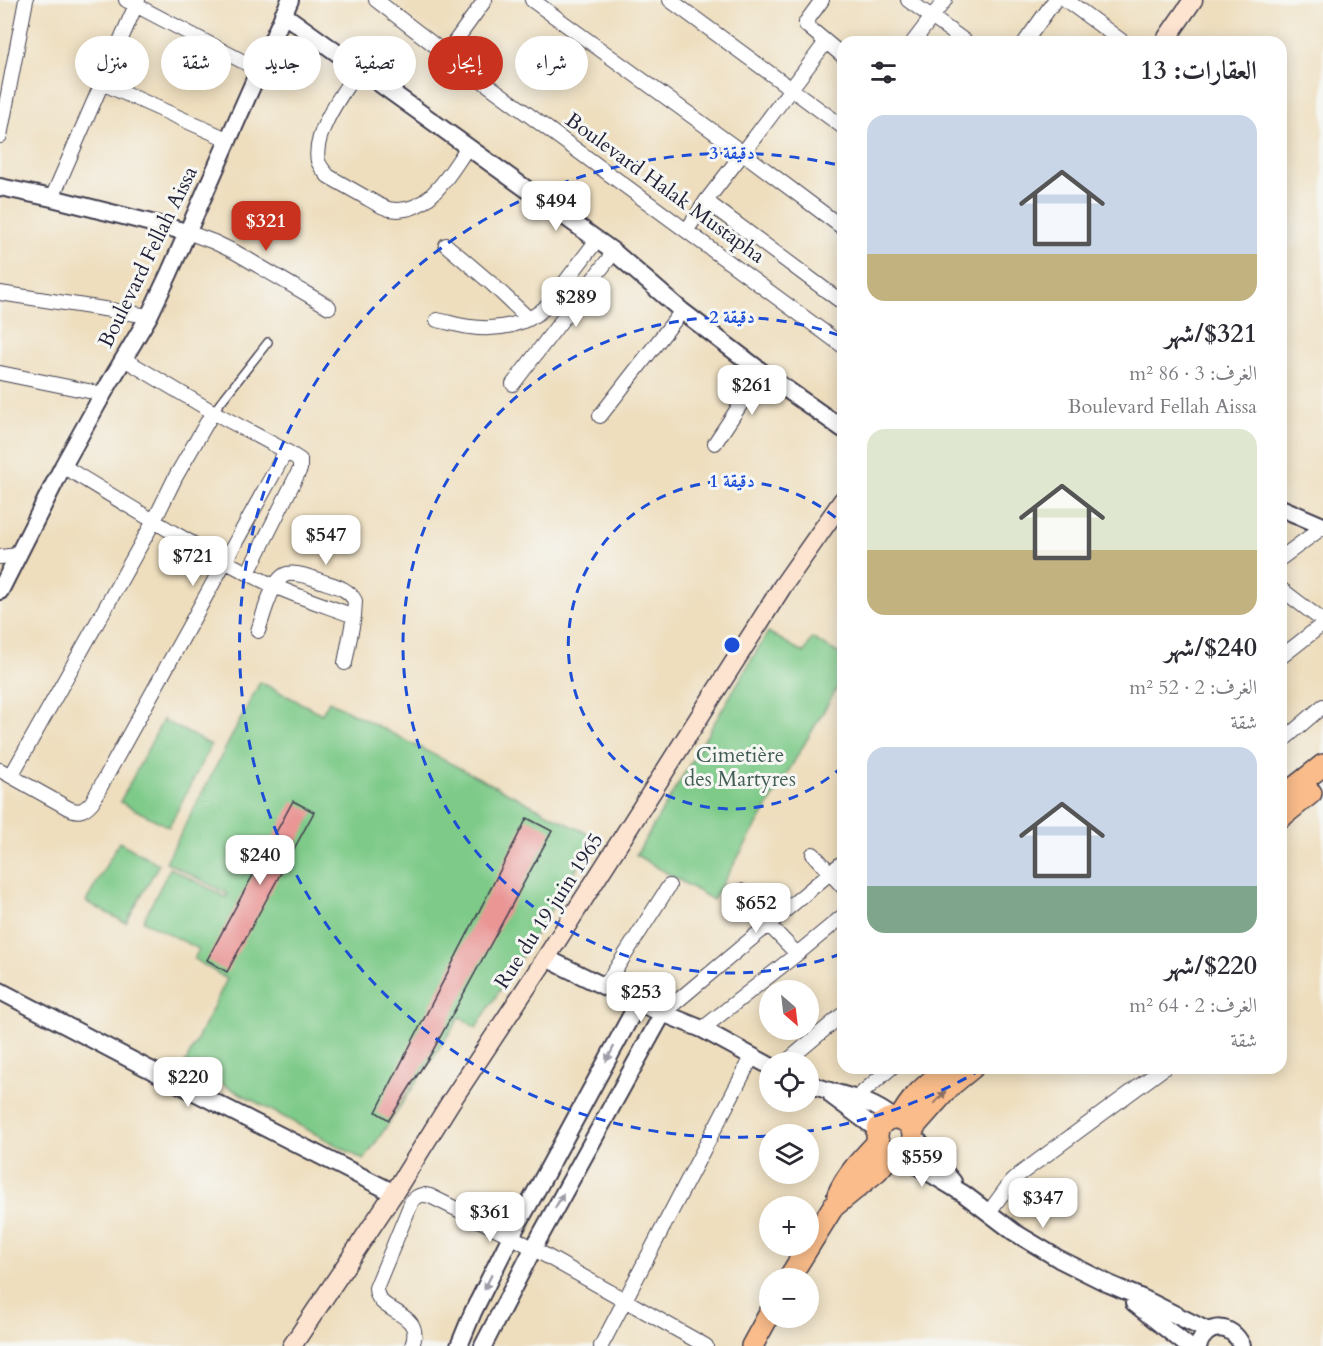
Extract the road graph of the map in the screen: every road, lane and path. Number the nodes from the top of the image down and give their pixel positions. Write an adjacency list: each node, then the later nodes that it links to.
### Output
1 (26, 0): 37 (street)
2 (376, 0): 24 (street, Boulevard Halak Mustapha)
3 (485, 0): 18 (street)
4 (532, 0): 40 (street)
5 (670, 0): 13 (street)
6 (822, 0): 25 (street)
7 (908, 0): 15 (street)
8 (945, 0): 15 (street)
9 (1055, 0): 21 (street)
10 (1066, 0): 22 (street)
11 (1193, 0): 23 (main road)
12 (133, 2): 16 (street); 28 (street)
13 (690, 5): 29 (street)
14 (287, 7): 17 (street, Boulevard Fellah Aissa); 26 (street)
15 (932, 18): 19 (street); 20 (street)
16 (120, 36)
17 (274, 36)
18 (459, 36)
19 (918, 36)
20 (958, 36)
21 (1030, 36)
22 (1115, 36)
23 (1168, 36)
24 (428, 40)
25 (826, 42): 27 (street); 29 (street)
26 (333, 46)
27 (837, 51)
28 (243, 61)
29 (792, 89): 36 (street); 40 (street)
30 (99, 90): 42 (street)
31 (118, 90): 38 (street)
32 (250, 90): 38 (street, Boulevard Fellah Aissa)
33 (345, 90): 39 (street)
34 (389, 90): 39 (street)
35 (495, 90): 45 (street, Boulevard Halak Mustapha)
36 (837, 123)
37 (0, 136)
38 (229, 140): 46 (street, Boulevard Fellah Aissa)
39 (468, 147): 47 (street)
40 (743, 153): 43 (street); 44 (street)
41 (0, 187): 42 (street)
42 (52, 198): 46 (street)
43 (706, 201): 45 (street); 51 (street)
44 (837, 224)
45 (687, 230): 58 (street, Boulevard Halak Mustapha)
46 (187, 232): 52 (street); 54 (street, Boulevard Fellah Aissa)
47 (597, 240): 49 (street); 55 (street)
48 (446, 245): 55 (street)
49 (614, 252): 53 (street); 62 (street)
50 (0, 293): 54 (street)
51 (837, 299)
52 (329, 307)
53 (682, 311): 60 (street); 65 (street)
54 (149, 316): 59 (street, Boulevard Fellah Aissa)
55 (529, 319): 56 (street)
56 (437, 320)
57 (268, 342): 64 (lane)
58 (837, 342)
59 (124, 359): 63 (street, Boulevard Fellah Aissa); 64 (street)
60 (762, 372): 66 (street); 67 (street)
61 (0, 373): 63 (street)
62 (513, 384)
63 (103, 394): 69 (street, Boulevard Fellah Aissa)
64 (213, 412): 68 (street); 72 (street)
65 (600, 416)
66 (837, 425)
67 (715, 443)
68 (286, 451): 77 (street); 78 (street)
69 (63, 466): 72 (street); 75 (street, Boulevard Fellah Aissa)
70 (837, 509): 103 (main road, Rue du 19 juin 1965)
71 (1287, 511): 73 (street)
72 (154, 521): 77 (street); 90 (street)
73 (1323, 526): 74 (street)
74 (1287, 553)
75 (19, 555): 76 (street); 80 (street, Boulevard Fellah Aissa)
76 (0, 557)
77 (225, 561): 78 (street); 90 (street)
78 (248, 573): 79 (street)
79 (274, 586): 82 (street); 82 (street); 84 (street)
80 (0, 591)
81 (1287, 594): 83 (street)
82 (354, 616): 86 (street)
83 (1323, 623): 85 (street)
84 (258, 631)
85 (1287, 652)
86 (345, 663)
87 (1323, 706): 88 (street)
88 (1287, 737)
89 (1323, 765): 92 (main road)
90 (5, 773)
91 (1323, 783): 93 (main road)
92 (1287, 793)
93 (1287, 812)
94 (813, 854): 96 (street)
95 (837, 867): 96 (street)
96 (830, 873): 97 (street); 101 (street)
97 (837, 881)
98 (669, 886): 104 (street)
99 (741, 891): 101 (street)
100 (837, 921): 102 (street)
101 (769, 925): 102 (street); 107 (street)
102 (797, 954): 109 (street)
103 (546, 958): 104 (street); 121 (main road, Rue du 19 juin 1965)
104 (604, 986): 106 (street)
105 (0, 991): 121 (street)
106 (638, 1003): 107 (street); 124 (street, one-way to 124)
107 (663, 1014): 109 (street); 125 (street, one-way to 107)
108 (837, 1019): 110 (street)
109 (702, 1029): 111 (street)
110 (798, 1052)
111 (752, 1057): 112 (street); 128 (street)
112 (759, 1060)
113 (884, 1074): 119 (street)
114 (940, 1074): 120 (main road)
115 (965, 1074): 120 (main road, one-way to 115)
116 (1155, 1074): 123 (street)
117 (819, 1088): 119 (street)
118 (819, 1089): 120 (street)
119 (856, 1098): 120 (street)
120 (895, 1135): 122 (street); 122 (street); 126 (main road)
121 (394, 1193): 131 (main road, Rue du 19 juin 1965)
122 (964, 1194): 123 (street)
123 (989, 1212): 127 (street)
124 (511, 1236): 125 (street); 132 (street); 133 (street, one-way to 133)
125 (533, 1249): 128 (street); 134 (street)
126 (795, 1268)
127 (1109, 1284): 130 (street); 138 (street)
128 (625, 1301): 135 (street); 136 (street)
129 (762, 1328): 137 (main road)
130 (1208, 1331): 139 (street); 140 (street)
131 (298, 1342)
132 (412, 1346)
133 (459, 1346)
134 (483, 1346)
135 (601, 1346)
136 (706, 1346)
137 (752, 1346)
138 (1188, 1346)
139 (1198, 1346)
140 (1242, 1346)

